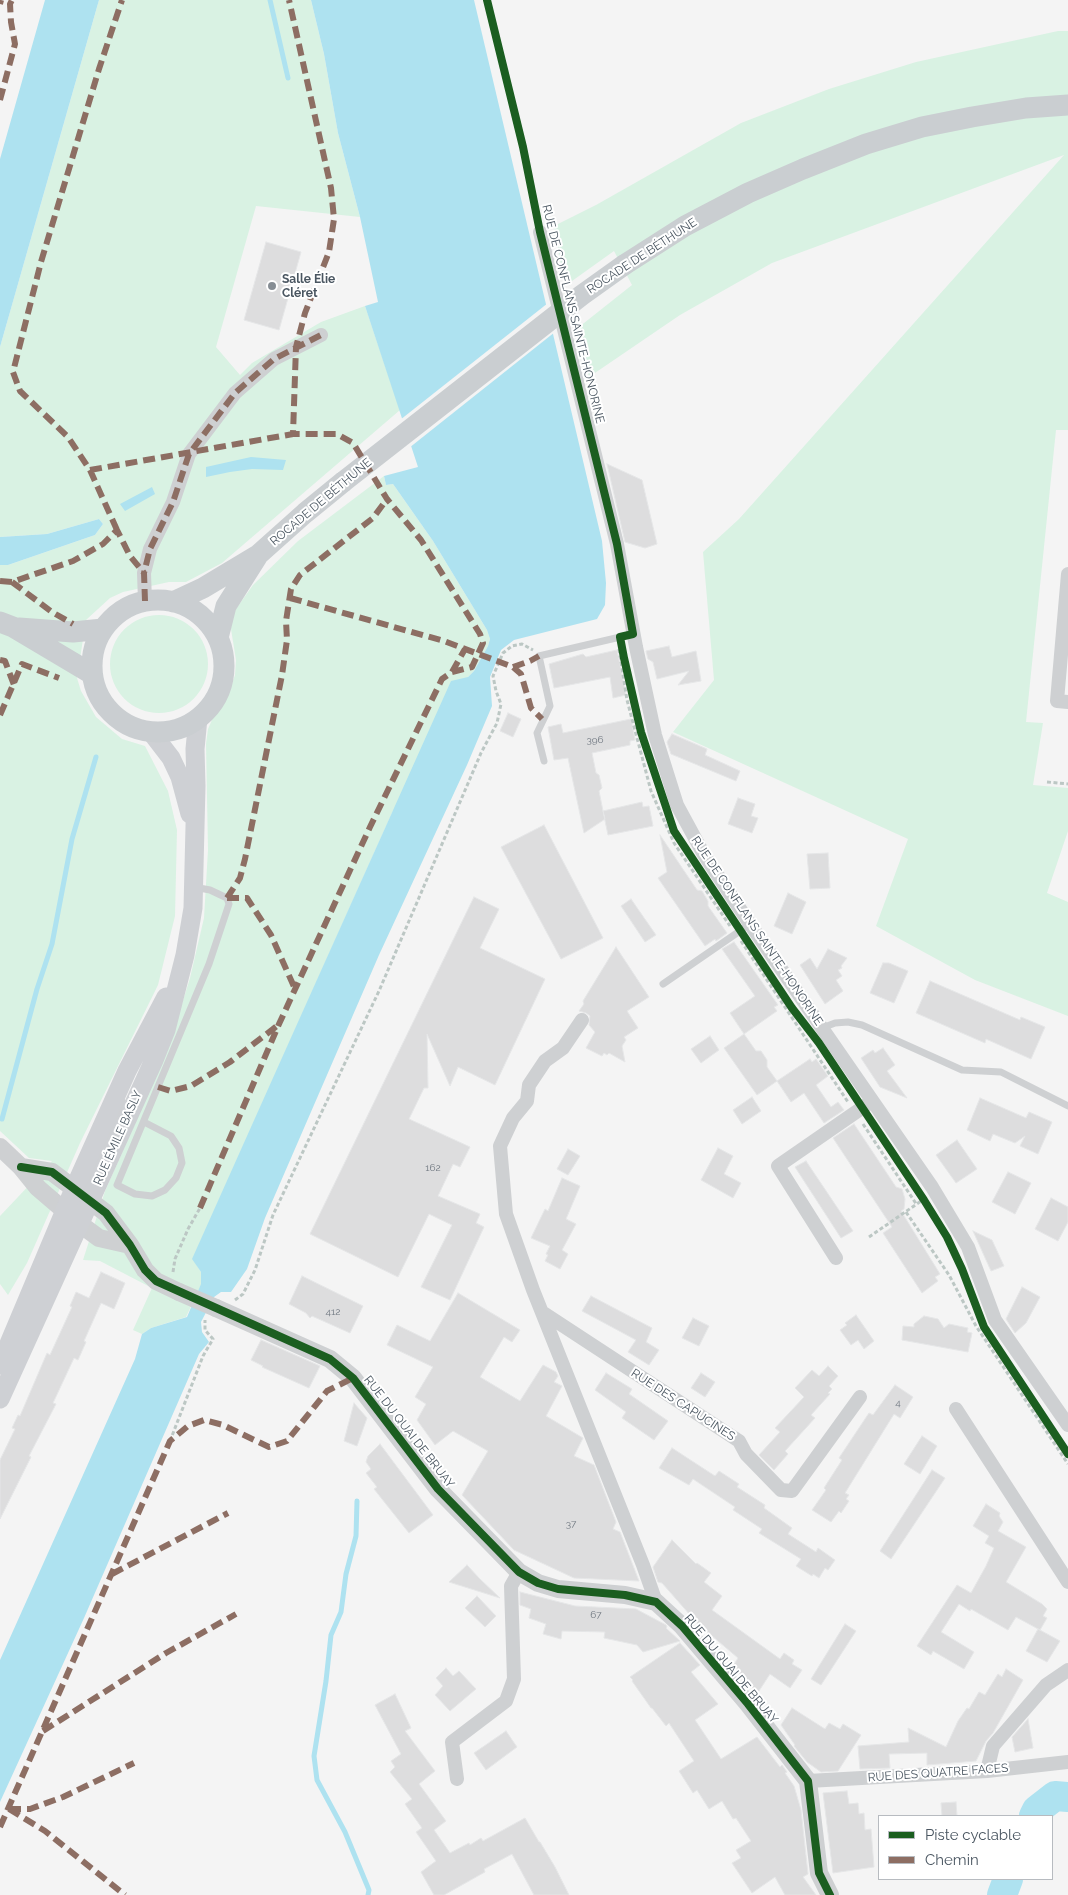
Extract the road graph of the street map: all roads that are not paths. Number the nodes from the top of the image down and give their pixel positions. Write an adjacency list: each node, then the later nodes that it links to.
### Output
1 (486, 0): 3 (lane, RUE DE CONFLANS SAINTE-HONORINE)
2 (1068, 104): 5 (main road, ROCADE DE BÉTHUNE, bridge)
3 (540, 232): 11 (street, RUE DE CONFLANS SAINTE-HONORINE)
4 (321, 335): 7 (street)
5 (258, 555): 8 (main road, ROCADE DE BÉTHUNE); 12 (main road, ROCADE DE BÉTHUNE)
6 (1068, 574): 14 (street)
7 (145, 602): 8 (main road); 10 (main road)
8 (172, 602): 12 (main road)
9 (7, 625): 10 (main road); 13 (main road)
10 (103, 629): 13 (main road)
11 (627, 636): 17 (lane); 20 (street, RUE DE CONFLANS SAINTE-HONORINE)
12 (218, 638): 15 (main road)
13 (92, 674): 16 (main road)
14 (1068, 702)
15 (198, 718): 16 (main road); 18 (main road)
16 (151, 732): 18 (main road)
17 (544, 761)
18 (194, 827): 19 (main road, RUE ÉMILE BASLY)
19 (194, 887): 21 (main road, RUE ÉMILE BASLY); 27 (lane)
20 (746, 927): 22 (lane); 24 (street, RUE DE CONFLANS SAINTE-HONORINE)
21 (185, 955): 30 (main road, RUE ÉMILE BASLY); 30 (main road, RUE ÉMILE BASLY)
22 (663, 984)
23 (582, 1020): 33 (street)
24 (822, 1028): 25 (street, RUE DE CONFLANS SAINTE-HONORINE); 26 (lane)
25 (867, 1104): 32 (street); 38 (street, RUE DE CONFLANS SAINTE-HONORINE)
26 (1068, 1106)
27 (144, 1122): 27 (lane)
28 (0, 1147): 29 (street)
29 (21, 1167): 30 (street); 30 (street)
30 (77, 1207): 31 (street, RUE DU QUAI DE BRUAY); 31 (street); 34 (main road, RUE ÉMILE BASLY); 36 (main road, RUE ÉMILE BASLY)
31 (130, 1245): 39 (street, RUE DU QUAI DE BRUAY, bridge)
32 (836, 1258)
33 (542, 1312): 35 (street, RUE DES CAPUCINES); 41 (street)
34 (0, 1365)
35 (860, 1396)
36 (0, 1399)
37 (956, 1409): 40 (street)
38 (1068, 1425)
39 (519, 1572): 41 (street, RUE DU QUAI DE BRUAY); 45 (street)
40 (1068, 1582)
41 (656, 1602): 46 (street, RUE DU QUAI DE BRUAY)
42 (1068, 1670): 44 (street)
43 (1068, 1762): 44 (street, RUE DES QUATRE FACES)
44 (987, 1770): 46 (street, RUE DES QUATRE FACES)
45 (457, 1779)
46 (808, 1781): 47 (street)
47 (830, 1895)

